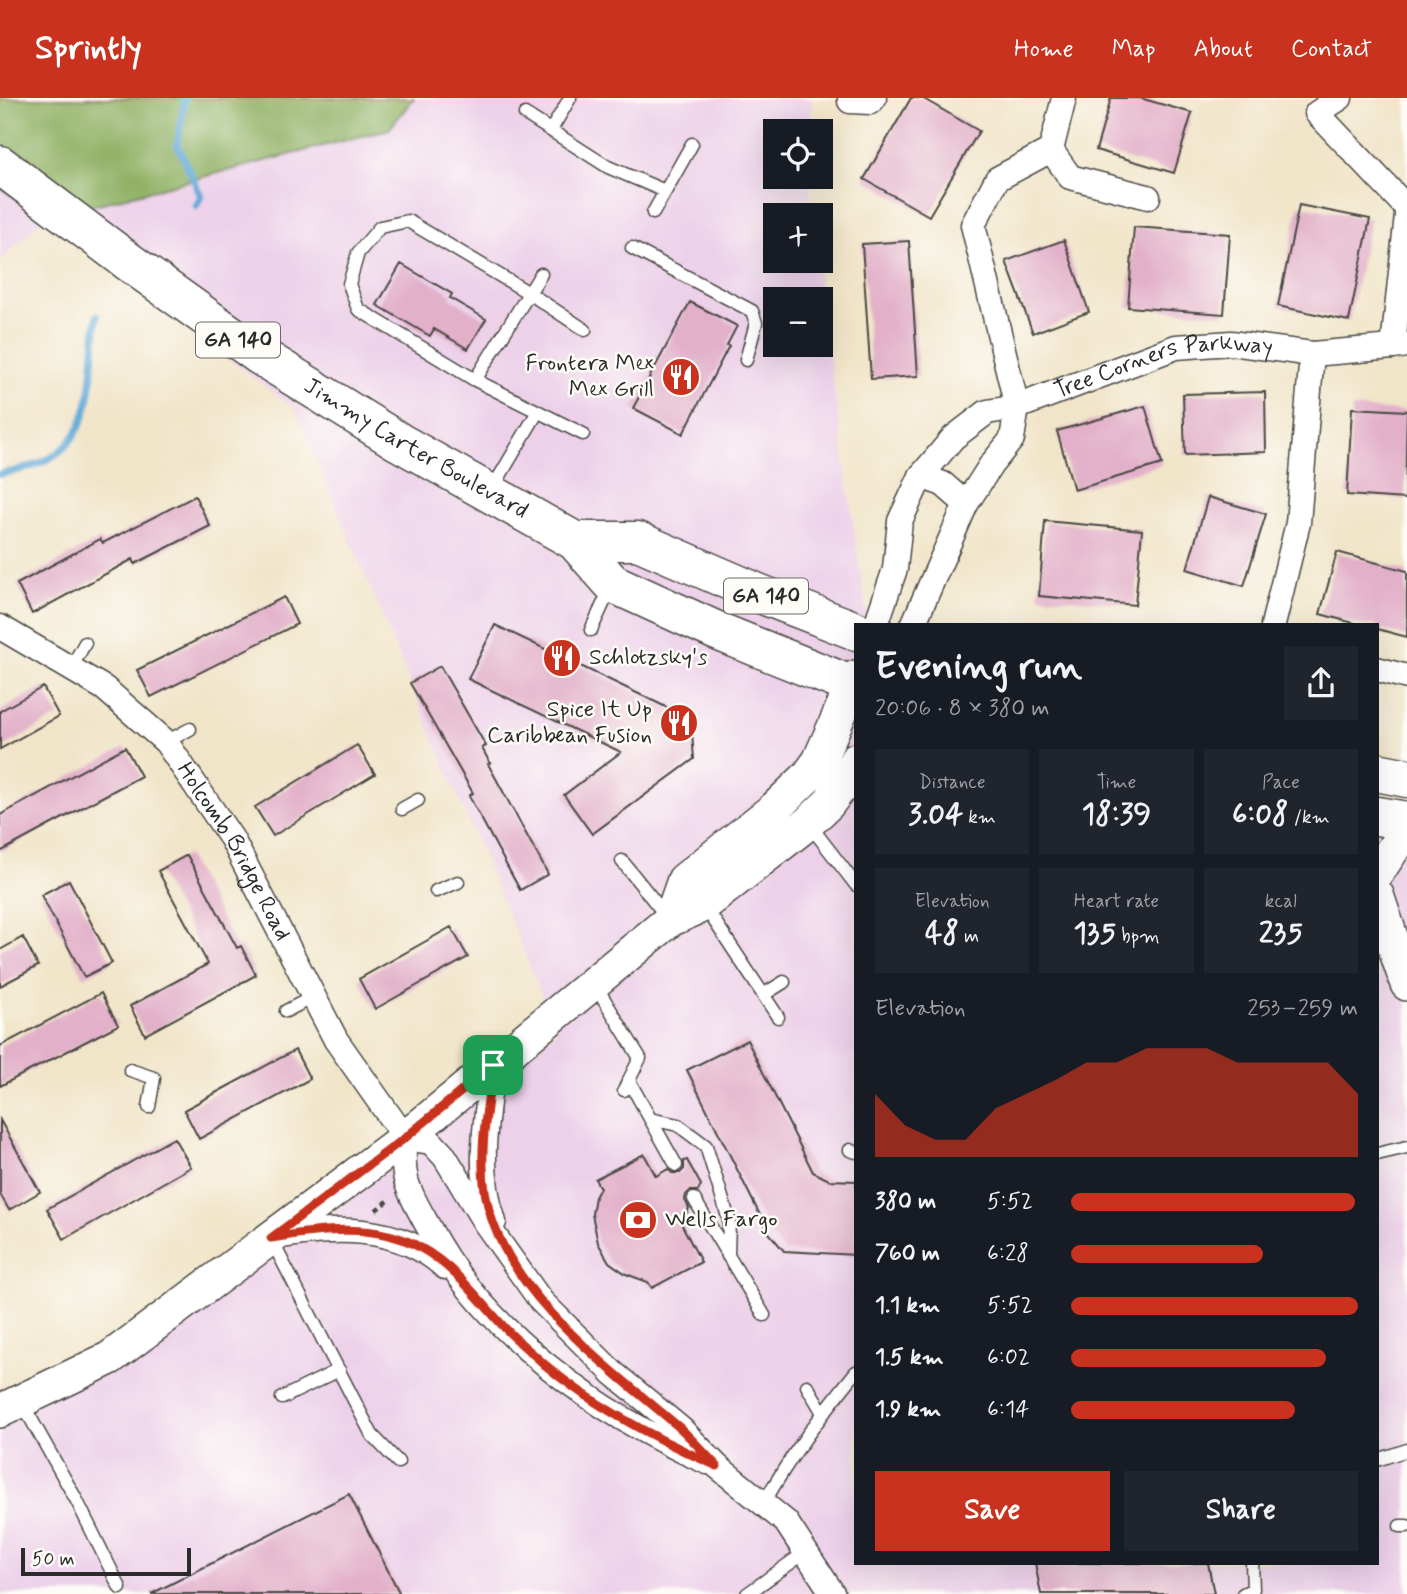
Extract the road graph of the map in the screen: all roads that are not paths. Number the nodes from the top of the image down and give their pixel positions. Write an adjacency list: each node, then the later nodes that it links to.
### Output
1 (570, 98): 7 (lane)
2 (850, 98): 3 (street)
3 (874, 98)
4 (1064, 98): 9 (street)
5 (1340, 98): 13 (street)
6 (525, 114): 7 (lane)
7 (551, 130): 11 (lane)
8 (692, 144): 11 (lane)
9 (1051, 150): 12 (street); 24 (street)
10 (0, 165): 28 (main road, Jimmy Carter Boulevard / GA 140)
11 (665, 191): 14 (lane)
12 (1148, 197)
13 (1407, 208)
14 (653, 213)
15 (1407, 215): 20 (street, Tree Corners Parkway)
16 (632, 248): 22 (lane)
17 (541, 274): 18 (lane)
18 (529, 293): 19 (lane); 23 (lane); 23 (lane)
19 (585, 330)
20 (1400, 346): 21 (street, Tree Corners Parkway)
21 (1312, 354): 24 (street, Tree Corners Parkway); 34 (street)
22 (746, 360)
23 (475, 380): 25 (lane)
24 (1017, 407): 27 (street, Tree Corners Parkway); 29 (street)
25 (537, 413): 26 (lane); 28 (lane)
26 (583, 434)
27 (921, 476): 29 (street); 32 (street, Tree Corners Parkway)
28 (489, 494): 30 (main road, Jimmy Carter Boulevard / GA 140)
29 (966, 504): 33 (street)
30 (575, 541): 31 (main road, Jimmy Carter Boulevard / GA 140); 37 (main road, GA 140)
31 (612, 583): 36 (lane); 42 (main road, Jimmy Carter Boulevard / GA 140)
32 (877, 623)
33 (915, 623)
34 (1273, 623)
35 (0, 627): 39 (street, Holcomb Bridge Road)
36 (591, 629)
37 (854, 630)
38 (85, 643): 39 (lane)
39 (71, 668): 45 (street, Holcomb Bridge Road)
40 (1379, 670): 41 (street)
41 (1407, 677)
42 (854, 683)
43 (854, 685): 63 (main road)
44 (190, 729): 45 (lane)
45 (166, 742): 68 (street, Holcomb Bridge Road)
46 (852, 772): 54 (main road)
47 (1379, 773): 48 (main road)
48 (1407, 780): 49 (main road)
49 (1379, 790)
50 (418, 800): 51 (lane)
51 (402, 809)
52 (1379, 816): 53 (main road)
53 (1407, 821)
54 (808, 823): 58 (lane); 62 (main road)
55 (1407, 837): 57 (main road)
56 (622, 861): 63 (lane)
57 (1379, 870)
58 (854, 881)
59 (458, 882): 60 (lane)
60 (436, 891)
61 (1379, 900): 64 (main road)
62 (704, 905): 63 (main road); 67 (lane)
63 (670, 920): 66 (main road)
64 (1404, 968)
65 (784, 982): 67 (lane)
66 (594, 983): 71 (main road); 74 (lane)
67 (763, 995): 70 (lane)
68 (313, 997): 69 (lane); 75 (street, Holcomb Bridge Road)
69 (286, 1011)
70 (778, 1017)
71 (493, 1065): 75 (main road); 82 (street)
72 (130, 1070): 73 (lane)
73 (149, 1107)
74 (650, 1119): 78 (lane); 81 (lane)
75 (405, 1138): 80 (main road); 82 (street); 83 (street)
76 (1407, 1147): 77 (lane)
77 (1379, 1154)
78 (676, 1165)
79 (694, 1199): 81 (lane)
80 (271, 1238): 83 (street); 85 (lane); 89 (main road)
81 (728, 1256): 84 (lane)
82 (510, 1258): 94 (street)
83 (472, 1292): 94 (street)
84 (764, 1315)
85 (339, 1370): 88 (lane); 93 (lane)
86 (854, 1374): 90 (lane)
87 (807, 1386): 90 (lane)
88 (282, 1398)
89 (10, 1406): 98 (lane)
90 (823, 1413): 95 (lane)
91 (1407, 1450): 92 (lane)
92 (1379, 1459)
93 (398, 1462)
94 (717, 1466): 95 (street)
95 (764, 1503): 96 (street)
96 (807, 1551): 99 (lane); 100 (street)
97 (1252, 1565): 101 (lane)
98 (120, 1588)
99 (747, 1594)
100 (833, 1594)
101 (1242, 1594)

